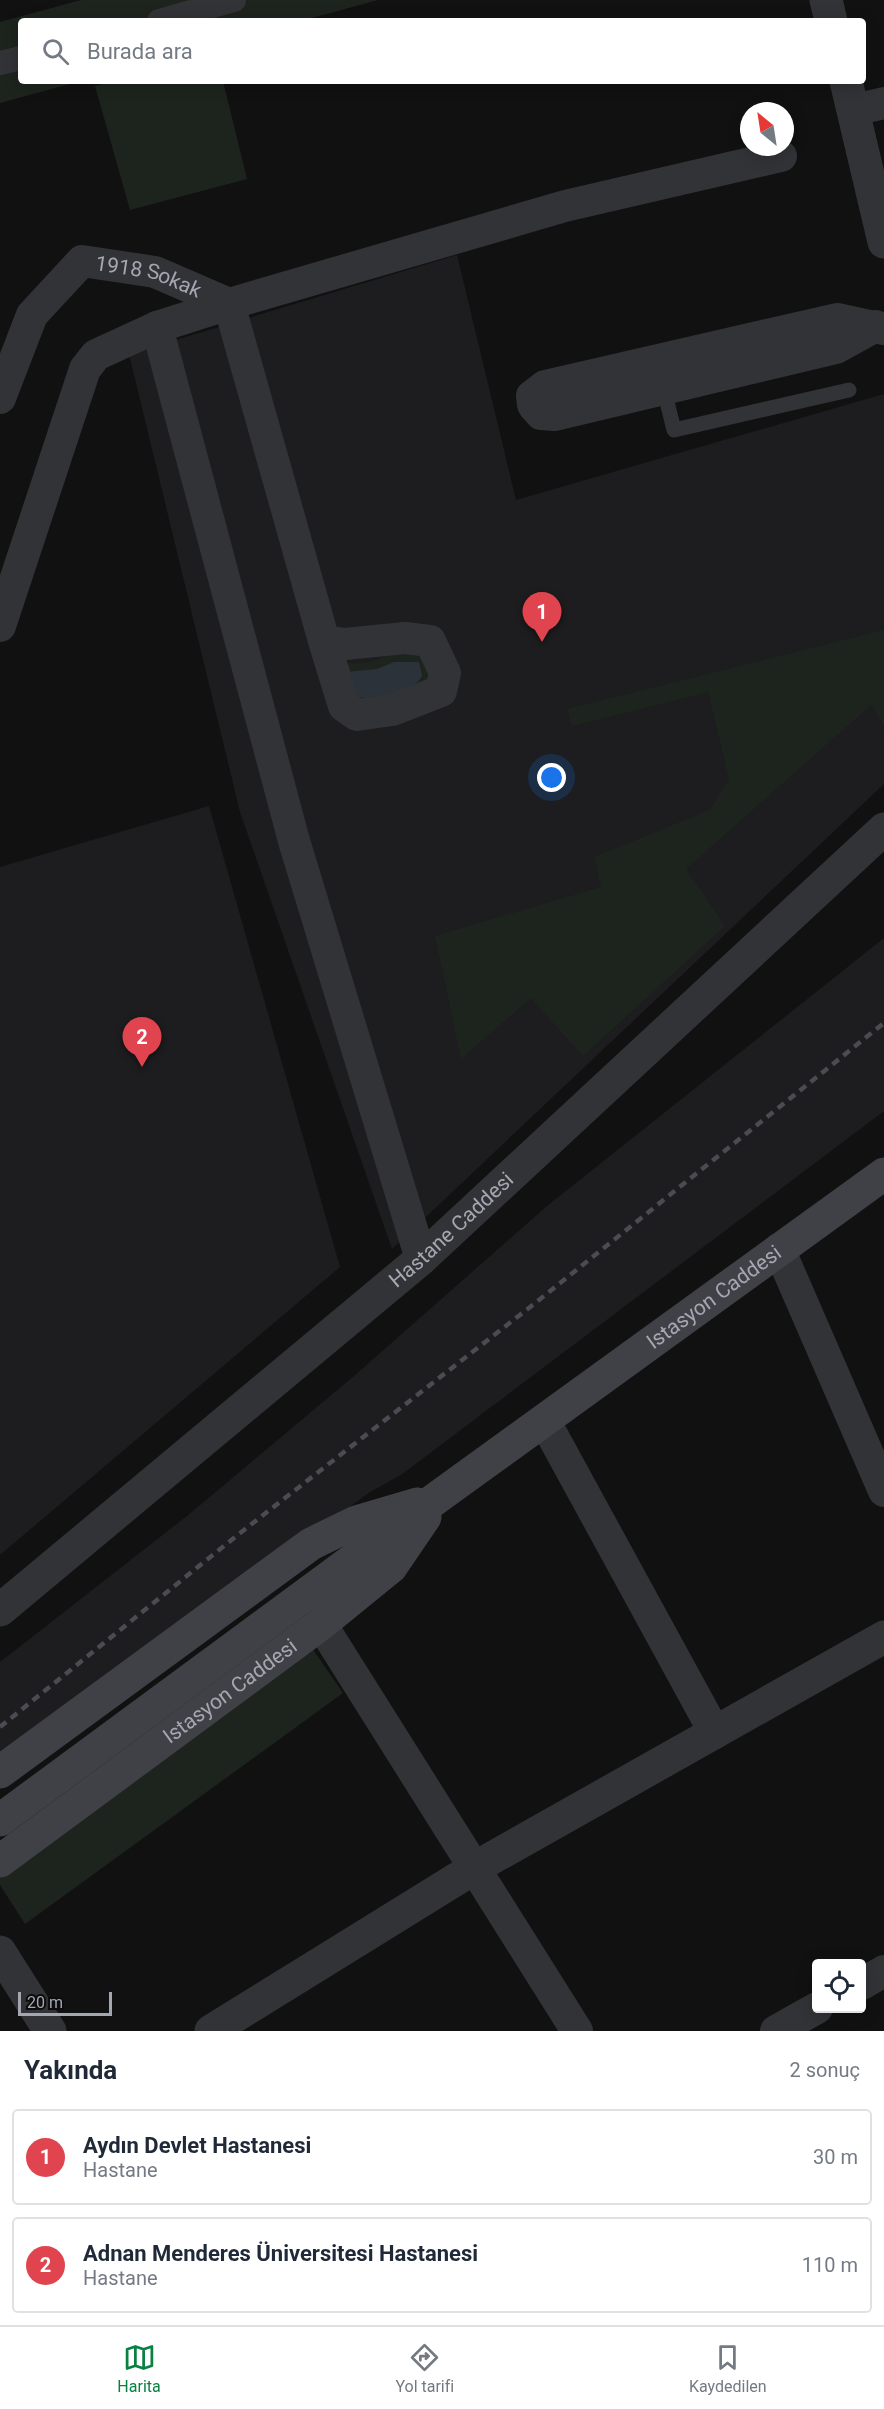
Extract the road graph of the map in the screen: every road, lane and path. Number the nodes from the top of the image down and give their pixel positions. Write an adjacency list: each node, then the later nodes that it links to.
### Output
1 (234, 0): 3 (street)
2 (826, 0): 4 (street)
3 (170, 18)
4 (830, 18)
5 (18, 59): 6 (street)
6 (0, 63)
7 (861, 98): 9 (street)
8 (781, 156): 10 (street)
9 (884, 242)
10 (229, 304): 11 (street); 15 (street, 1918 Sokak); 17 (street)
11 (158, 327): 16 (street); 21 (street)
12 (880, 328): 13 (street); 13 (street)
13 (664, 390): 14 (lane)
14 (849, 390)
15 (0, 398)
16 (0, 626)
17 (324, 641)
18 (884, 829): 21 (street, Hastane Caddesi)
19 (884, 1174): 20 (main road, Istasyon Caddesi)
20 (779, 1249): 22 (main road, Istasyon Caddesi); 23 (street)
21 (421, 1259): 25 (street, Hastane Caddesi)
22 (545, 1422): 24 (main road, Istasyon Caddesi); 28 (street)
23 (884, 1491)
24 (438, 1497): 26 (main road, Istasyon Caddesi); 29 (main road); 30 (main road, Istasyon Caddesi)
25 (2, 1603)
26 (321, 1624): 31 (main road, Istasyon Caddesi); 32 (street)
27 (884, 1637): 28 (street)
28 (715, 1732): 32 (street)
29 (0, 1772)
30 (0, 1820)
31 (0, 1861)
32 (476, 1867): 38 (street); 39 (street)
33 (0, 1952): 37 (street)
34 (884, 1971): 35 (street)
35 (866, 1981)
36 (812, 2011): 40 (street)
37 (51, 2031)
38 (211, 2031)
39 (577, 2031)
40 (776, 2031)

